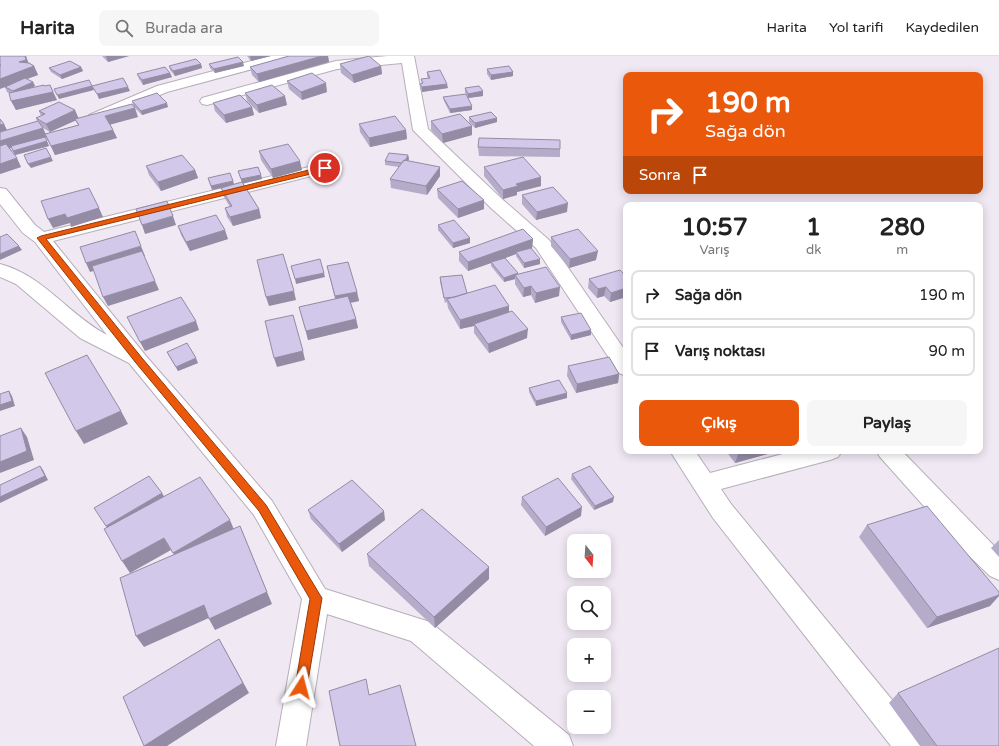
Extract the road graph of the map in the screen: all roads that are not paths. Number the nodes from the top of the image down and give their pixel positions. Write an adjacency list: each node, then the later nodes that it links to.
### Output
1 (285, 56): 4 (street)
2 (407, 57): 3 (street); 10 (street)
3 (207, 101)
4 (80, 124)
5 (325, 168): 7 (street)
6 (0, 193): 7 (street)
7 (41, 238): 9 (street)
8 (0, 270): 9 (street)
9 (139, 361): 16 (street)
10 (623, 364)
11 (684, 454): 14 (street)
12 (819, 454): 14 (street)
13 (891, 454): 15 (street)
14 (704, 484): 19 (street)
15 (999, 568)
16 (316, 598): 17 (street); 18 (street)
17 (291, 746)
18 (558, 746)
19 (910, 746)

